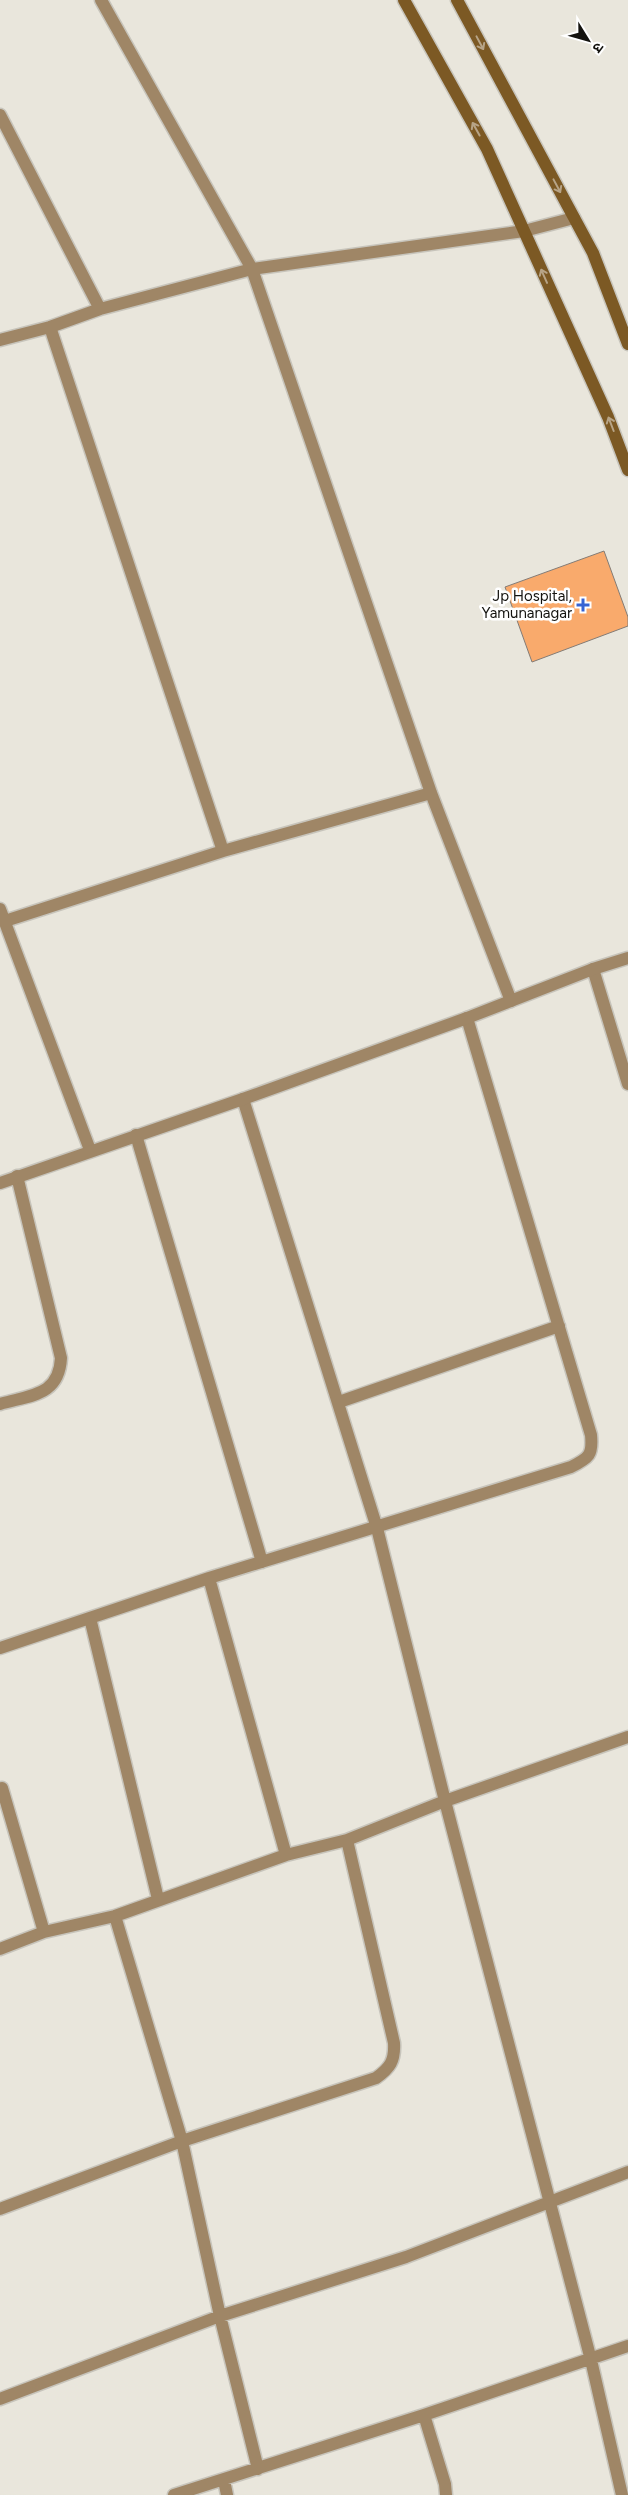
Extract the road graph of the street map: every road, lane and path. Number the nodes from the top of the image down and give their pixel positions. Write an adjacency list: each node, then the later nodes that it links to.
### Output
1 (101, 0): 7 (street)
2 (404, 0): 6 (main road, one-way to 2)
3 (457, 0): 5 (main road, one-way to 5)
4 (0, 115): 8 (street)
5 (574, 218): 6 (street); 11 (main road)
6 (524, 231): 7 (street); 12 (main road, one-way to 6)
7 (252, 269): 8 (street); 13 (street)
8 (100, 309): 9 (street)
9 (50, 327): 10 (street); 14 (street)
10 (0, 340)
11 (628, 344)
12 (628, 470)
13 (431, 793): 14 (street); 19 (street)
14 (224, 851): 16 (street)
15 (0, 909): 16 (street)
16 (5, 921): 24 (street)
17 (628, 958): 18 (street)
18 (593, 969): 19 (street); 21 (street)
19 (511, 1001): 20 (street)
20 (467, 1018): 22 (street); 27 (street)
21 (628, 1084)
22 (243, 1099): 23 (street); 28 (street)
23 (136, 1135): 24 (street); 31 (street)
24 (90, 1150): 25 (street)
25 (17, 1176): 26 (street); 29 (street)
26 (0, 1183)
27 (559, 1326): 28 (street); 30 (street)
28 (340, 1402): 30 (street)
29 (0, 1404)
30 (378, 1528): 31 (street); 37 (street)
31 (262, 1562): 32 (street)
32 (209, 1578): 33 (street); 39 (street)
33 (90, 1618): 34 (street); 40 (street)
34 (0, 1648)
35 (628, 1737): 37 (street)
36 (2, 1788): 42 (street)
37 (445, 1802): 38 (street); 46 (street)
38 (347, 1840): 39 (street); 44 (street)
39 (286, 1856): 40 (street)
40 (158, 1899): 41 (street)
41 (115, 1916): 42 (street); 44 (street)
42 (44, 1932): 43 (street)
43 (0, 1949)
44 (182, 2141): 47 (street); 48 (street)
45 (628, 2172): 46 (street)
46 (550, 2203): 48 (street); 50 (street)
47 (0, 2210)
48 (220, 2316): 51 (street); 53 (street)
49 (628, 2346): 50 (street)
50 (591, 2360): 52 (street); 58 (street)
51 (0, 2399)
52 (424, 2415): 53 (street); 57 (street)
53 (258, 2470): 54 (street)
54 (224, 2480): 55 (street); 56 (street)
55 (174, 2495)
56 (227, 2495)
57 (446, 2495)
58 (622, 2495)

